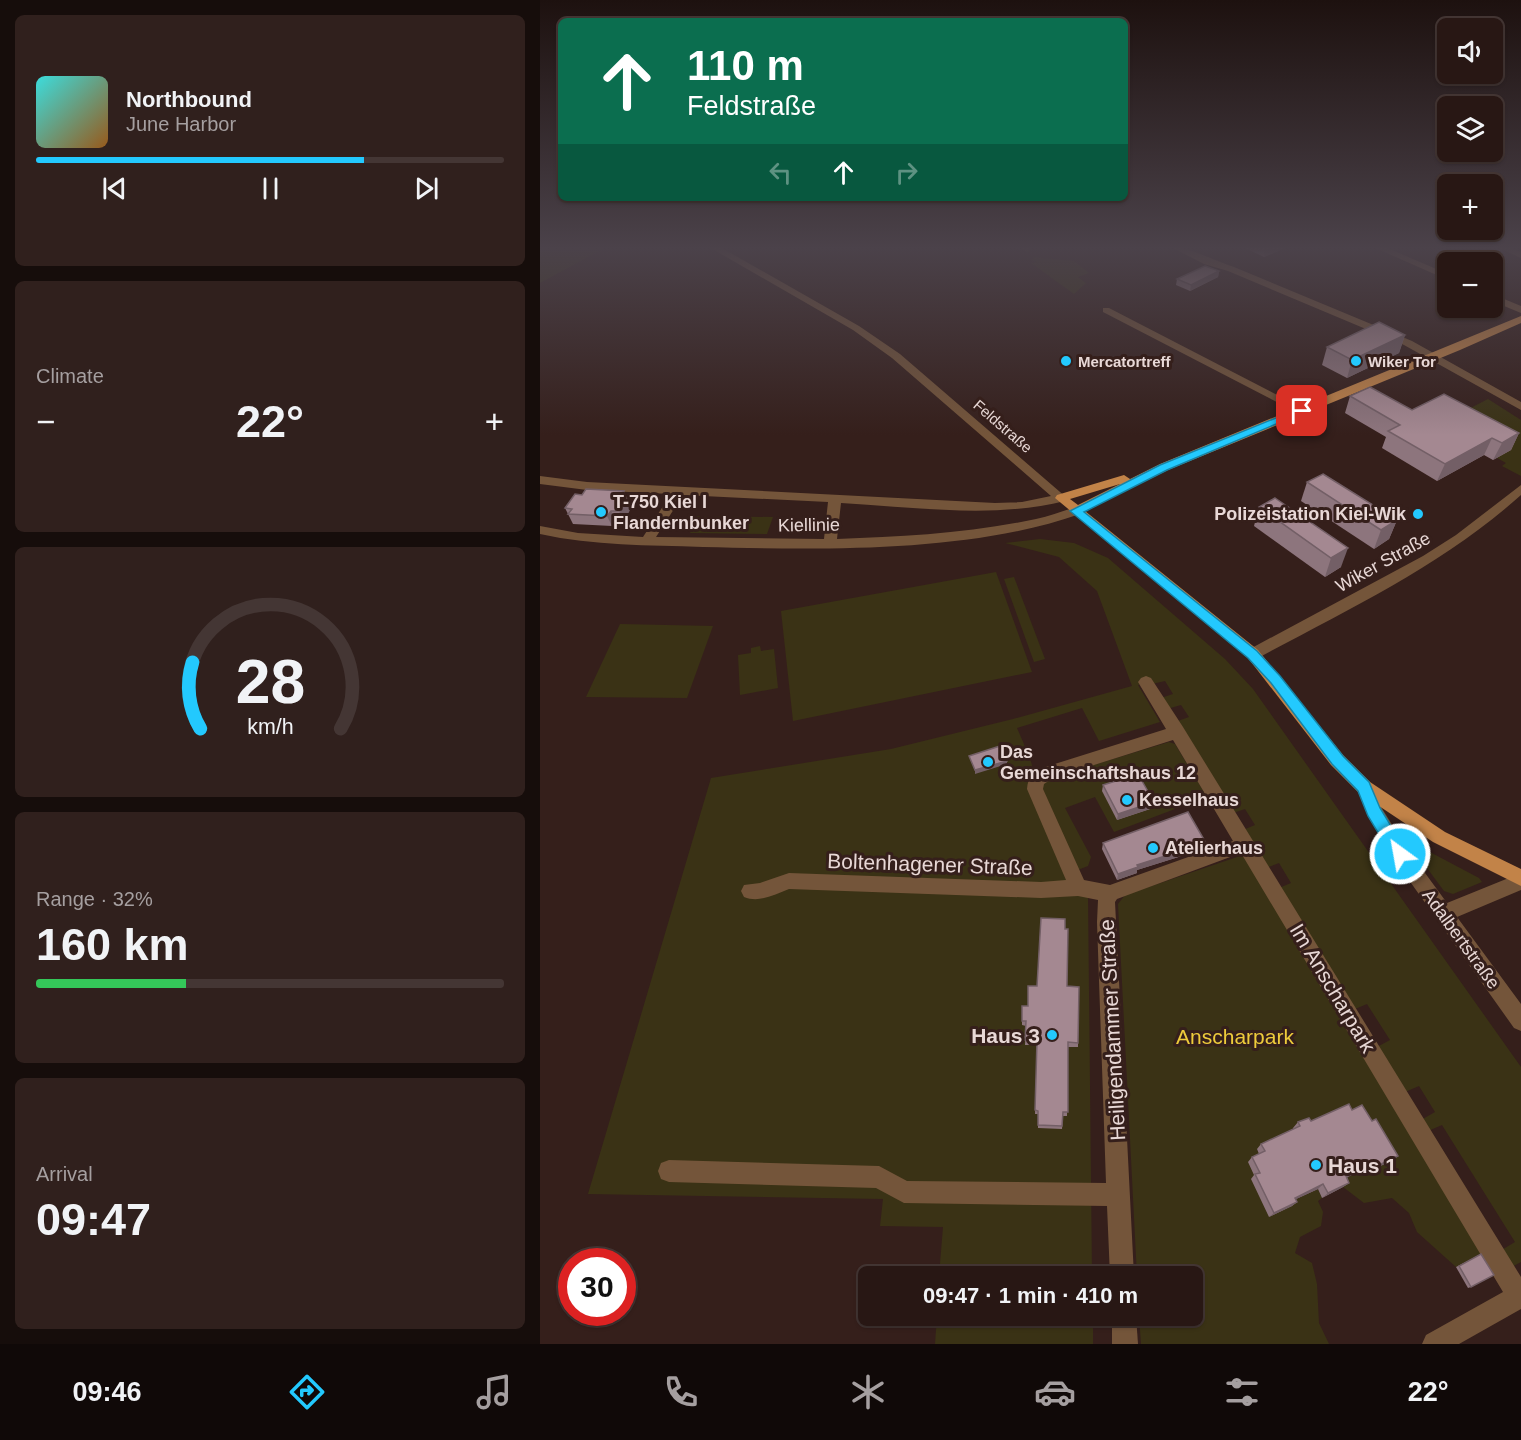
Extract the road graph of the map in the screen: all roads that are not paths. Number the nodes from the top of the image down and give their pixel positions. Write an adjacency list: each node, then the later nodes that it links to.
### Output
1 (824, 310): 12 (street, Feldstraße)
2 (1106, 310): 7 (street)
3 (1330, 310): 5 (street)
4 (1521, 319): 5 (main road)
5 (1435, 357): 6 (street); 7 (main road)
6 (1521, 407)
7 (1302, 411): 8 (main road)
8 (1164, 467): 12 (main road); 14 (main road)
9 (540, 480): 11 (street, Kiellinie)
10 (1521, 489): 18 (street, Wiker Straße)
11 (680, 490): 13 (street, Kiellinie); 16 (street)
12 (1060, 498): 13 (street, Kiellinie); 14 (main road, Feldstraße)
13 (836, 499): 17 (street)
14 (1076, 511): 17 (street, Kiellinie); 18 (main road, Feldstraße)
15 (540, 530): 16 (street, Kiellinie)
16 (647, 541): 17 (street, Kiellinie)
17 (830, 544)
18 (1253, 654): 21 (main road, Adalbertstraße)
19 (1146, 682): 20 (street, Im Anscharpark)
20 (1177, 732): 22 (street, Im Anscharpark); 24 (street)
21 (1364, 787): 23 (main road); 27 (street, Adalbertstraße)
22 (1245, 844): 26 (street, Heiligendammer Straße); 32 (street, Im Anscharpark)
23 (1521, 879): 27 (street)
24 (1078, 888): 25 (street, Boltenhagener Straße); 26 (street, Boltenhagener Straße)
25 (750, 891)
26 (1110, 893): 30 (street, Heiligendammer Straße)
27 (1442, 914): 28 (street, Adalbertstraße)
28 (1521, 1022)
29 (669, 1171): 30 (street)
30 (1119, 1195): 31 (street, Heiligendammer Straße)
31 (1122, 1266)
32 (1520, 1295): 35 (street)
33 (1124, 1326): 34 (street)
34 (1125, 1344)
35 (1435, 1344)

